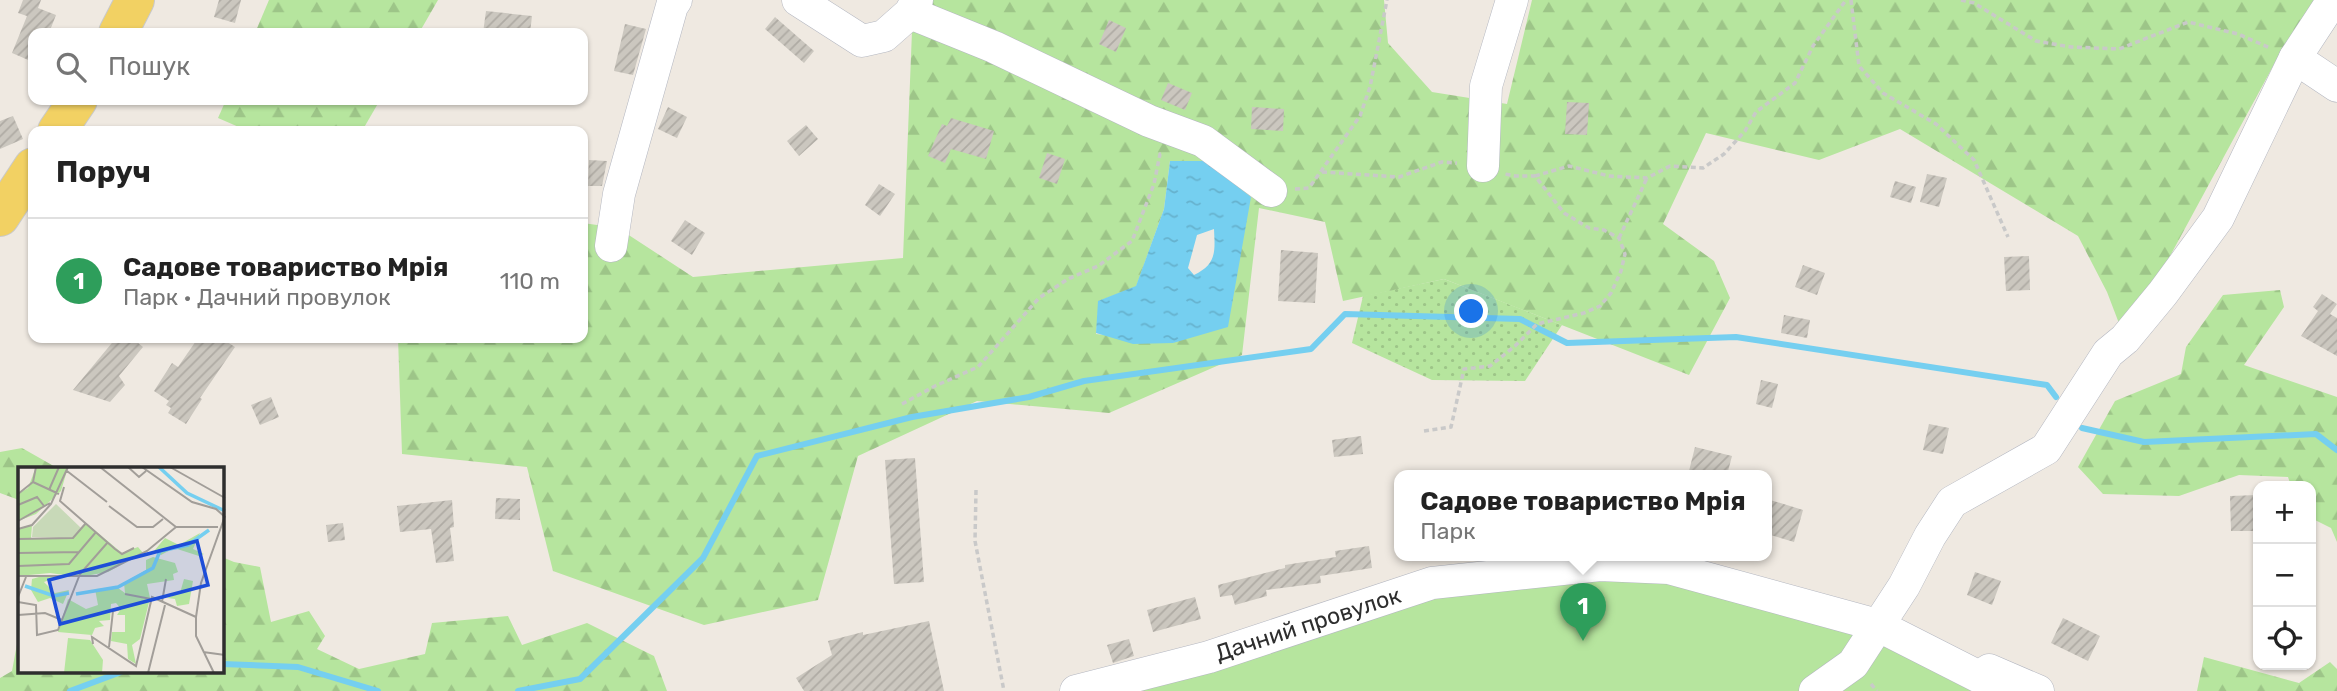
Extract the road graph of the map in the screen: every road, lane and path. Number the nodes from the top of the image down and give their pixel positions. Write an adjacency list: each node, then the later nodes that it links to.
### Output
1 (135, 0): 10 (main road)
2 (676, 0): 26 (street)
3 (798, 0): 9 (street)
4 (1387, 0): 17 (path)
5 (1512, 0): 16 (street)
6 (1849, 0): 20 (path); 24 (path)
7 (1961, 0): 11 (path)
8 (2333, 0): 11 (street)
9 (914, 6): 15 (street)
10 (121, 28)
11 (2295, 58): 12 (street); 30 (street)
12 (2337, 86)
13 (75, 105): 14 (main road)
14 (60, 126)
15 (1203, 141): 22 (street); 27 (path)
16 (1483, 166): 17 (path); 19 (path)
17 (1322, 172): 21 (path)
18 (28, 175): 23 (main road)
19 (1535, 176): 20 (path); 25 (path)
20 (1647, 178): 25 (path)
21 (1309, 188)
22 (1272, 191)
23 (0, 217)
24 (2008, 237)
25 (1619, 238): 28 (path)
26 (611, 246)
27 (902, 404)
28 (1424, 431)
29 (976, 490): 31 (path)
30 (1877, 625): 32 (street, Дачний провулок); 33 (street); 34 (street); 35 (street)
31 (1004, 691)
32 (1076, 691)
33 (1815, 691)
34 (2007, 691)
35 (2038, 691)

